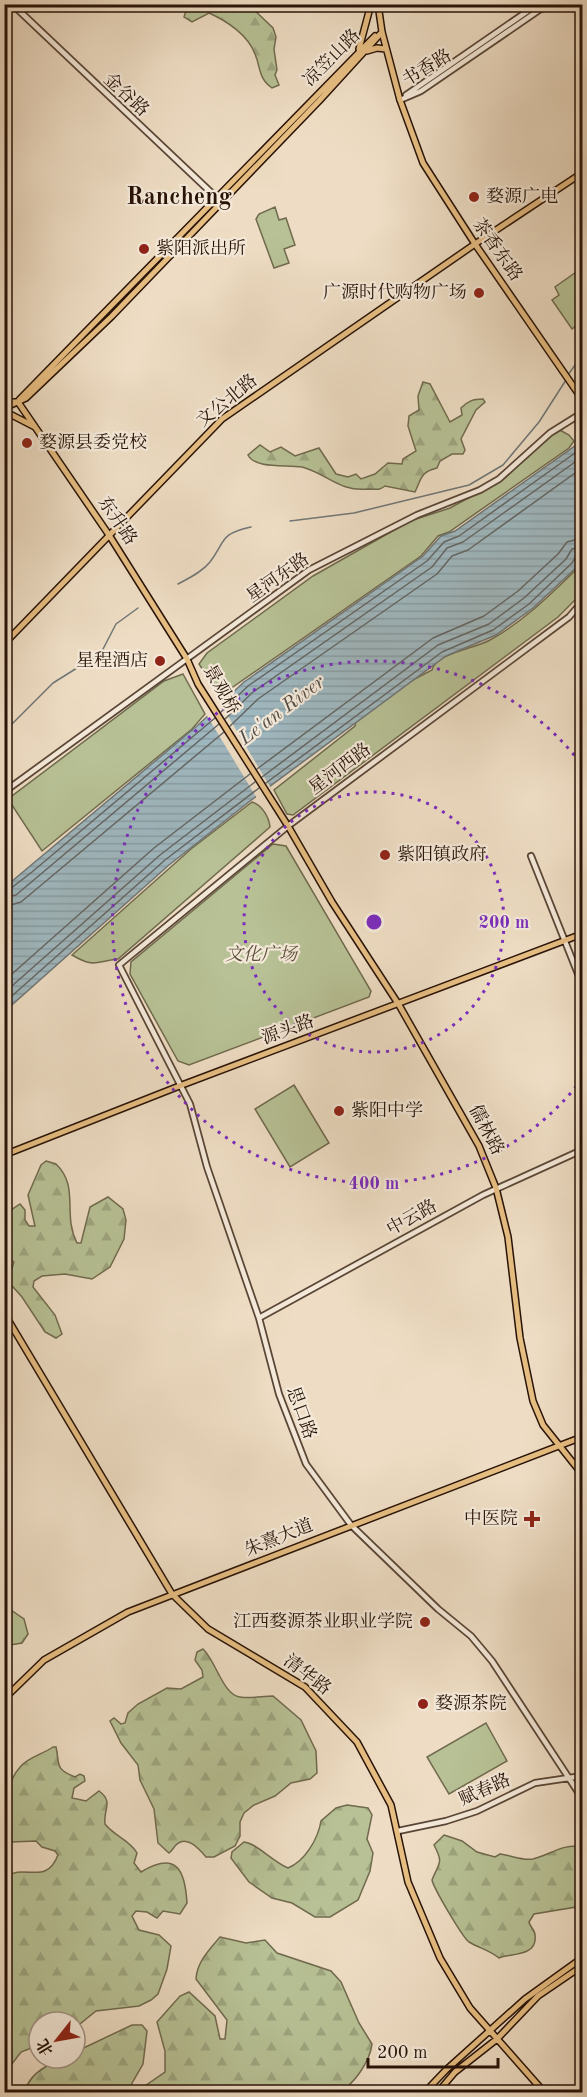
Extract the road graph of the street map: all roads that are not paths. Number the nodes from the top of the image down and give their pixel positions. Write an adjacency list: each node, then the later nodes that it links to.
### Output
1 (12, 4): 11 (street, 金谷路)
2 (371, 4): 8 (main road)
3 (378, 4): 6 (main road, 茶香东路)
4 (538, 4): 9 (street, 书香路)
5 (548, 4): 9 (street, 书香路)
6 (382, 32): 7 (main road, 茶香东路); 8 (main road, 凉笠山路)
7 (386, 50): 8 (main road); 9 (main road, 茶香东路)
8 (359, 54): 11 (main road, 凉笠山路)
9 (400, 100): 12 (main road, 茶香东路)
10 (582, 173): 12 (main road, 文公北路)
11 (220, 201): 15 (main road, 凉笠山路)
12 (475, 244): 13 (main road, 茶香东路); 19 (main road, 文公北路)
13 (582, 399)
14 (4, 402): 15 (main road)
15 (18, 402): 16 (main road, 凉笠山路); 18 (main road, 东升路 / 东升路)
16 (4, 410): 18 (main road)
17 (582, 413): 22 (street, 星河东路)
18 (37, 428): 19 (main road, 东升路 / 东升路)
19 (110, 535): 21 (main road, 文公北路); 22 (main road, 东升路 / 东升路)
20 (582, 602): 24 (street, 星河西路)
21 (4, 644)
22 (187, 659): 23 (street, 星河东路); 24 (main road, 景观桥)
23 (4, 792)
24 (288, 826): 28 (street, 星河西路); 30 (main road, 儒林路)
25 (531, 856): 27 (street)
26 (582, 934): 27 (main road, 源头路)
27 (564, 941): 29 (street); 30 (main road, 源头路)
28 (119, 964): 31 (street, 思口路)
29 (582, 984)
30 (399, 1005): 31 (main road, 源头路); 34 (main road, 儒林路)
31 (182, 1084): 33 (main road, 源头路); 36 (street, 思口路)
32 (582, 1150): 34 (street, 中云路)
33 (4, 1155)
34 (495, 1188): 36 (street, 中云路); 38 (main road, 儒林路)
35 (4, 1313): 41 (main road, 清华路)
36 (259, 1318): 40 (street, 思口路)
37 (582, 1437): 38 (main road, 朱熹大道)
38 (558, 1446): 39 (main road, 儒林路); 40 (main road, 朱熹大道)
39 (582, 1474)
40 (351, 1526): 41 (main road, 朱熹大道); 44 (street, 思口路)
41 (172, 1594): 42 (main road, 朱熹大道); 46 (main road, 清华路)
42 (4, 1699)
43 (582, 1776): 44 (street, 赋春路)
44 (569, 1778): 45 (street, 思口路); 46 (street, 赋春路)
45 (582, 1798)
46 (398, 1831): 49 (main road, 清华路)
47 (582, 1958): 49 (main road)
48 (582, 1966): 50 (main road)
49 (491, 2032): 50 (main road, 清华路); 51 (main road)
50 (497, 2039): 52 (main road); 53 (main road, 清华路)
51 (425, 2092)
52 (438, 2092)
53 (544, 2092)

